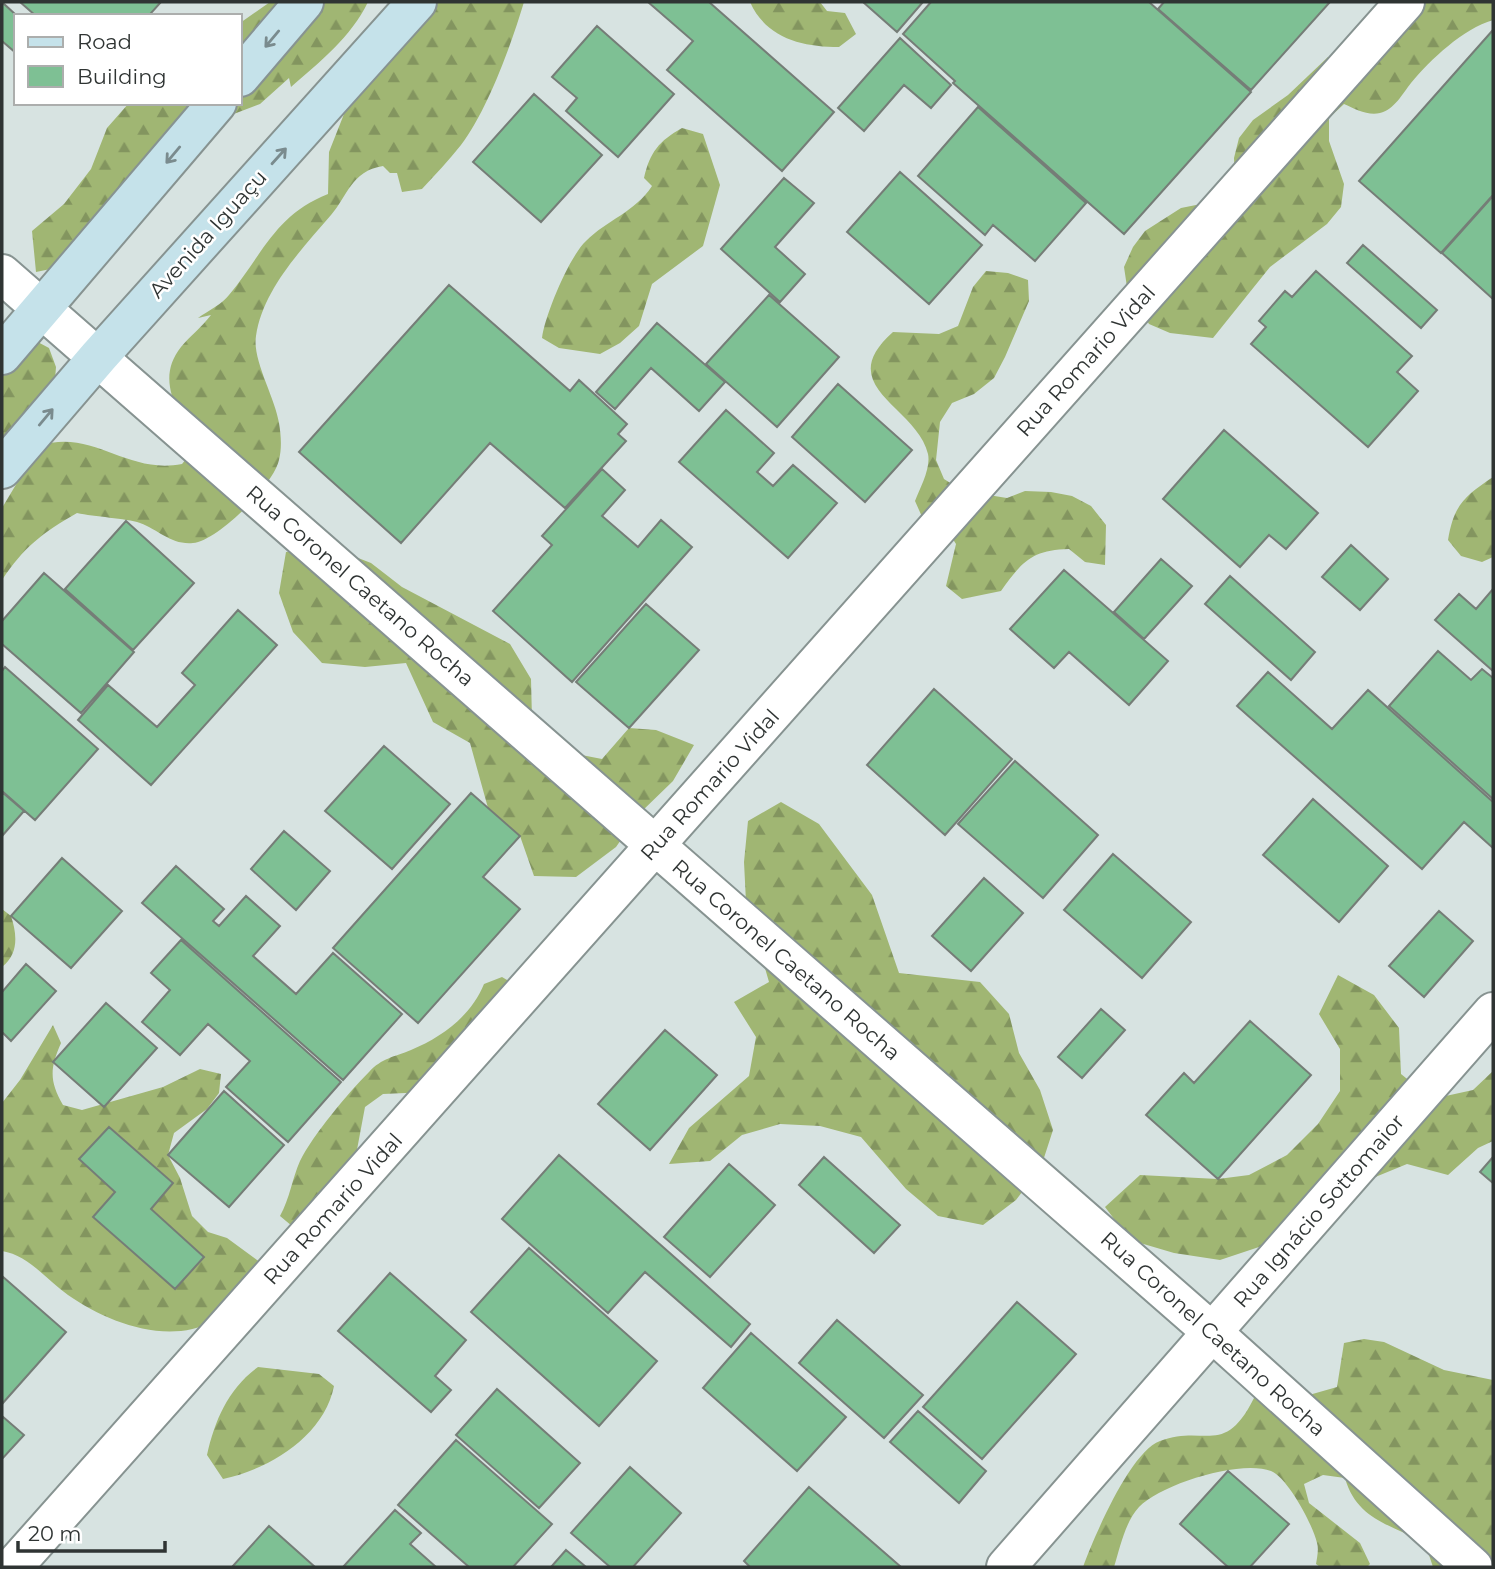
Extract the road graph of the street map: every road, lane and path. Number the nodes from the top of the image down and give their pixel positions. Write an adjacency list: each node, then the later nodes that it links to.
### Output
1 (304, 2): 4 (street, one-way to 4)
2 (417, 2): 9 (street, Avenida Iguaçu, one-way to 2)
3 (1405, 2): 11 (street, Rua Romario Vidal)
4 (242, 75)
5 (215, 105): 7 (street, one-way to 7)
6 (2, 274): 7 (street, Rua Coronel Caetano Rocha)
7 (43, 308): 8 (street); 9 (street, Rua Coronel Caetano Rocha)
8 (2, 355)
9 (99, 356): 10 (street, Avenida Iguaçu, one-way to 9); 11 (street, Rua Coronel Caetano Rocha)
10 (2, 469)
11 (656, 846): 13 (street, Rua Coronel Caetano Rocha); 14 (street, Rua Romario Vidal)
12 (1493, 1012): 13 (street, Rua Ignácio Sottomaior)
13 (1213, 1333): 15 (street, Rua Ignácio Sottomaior); 16 (street, Rua Coronel Caetano Rocha)
14 (13, 1567)
15 (1006, 1567)
16 (1473, 1567)

